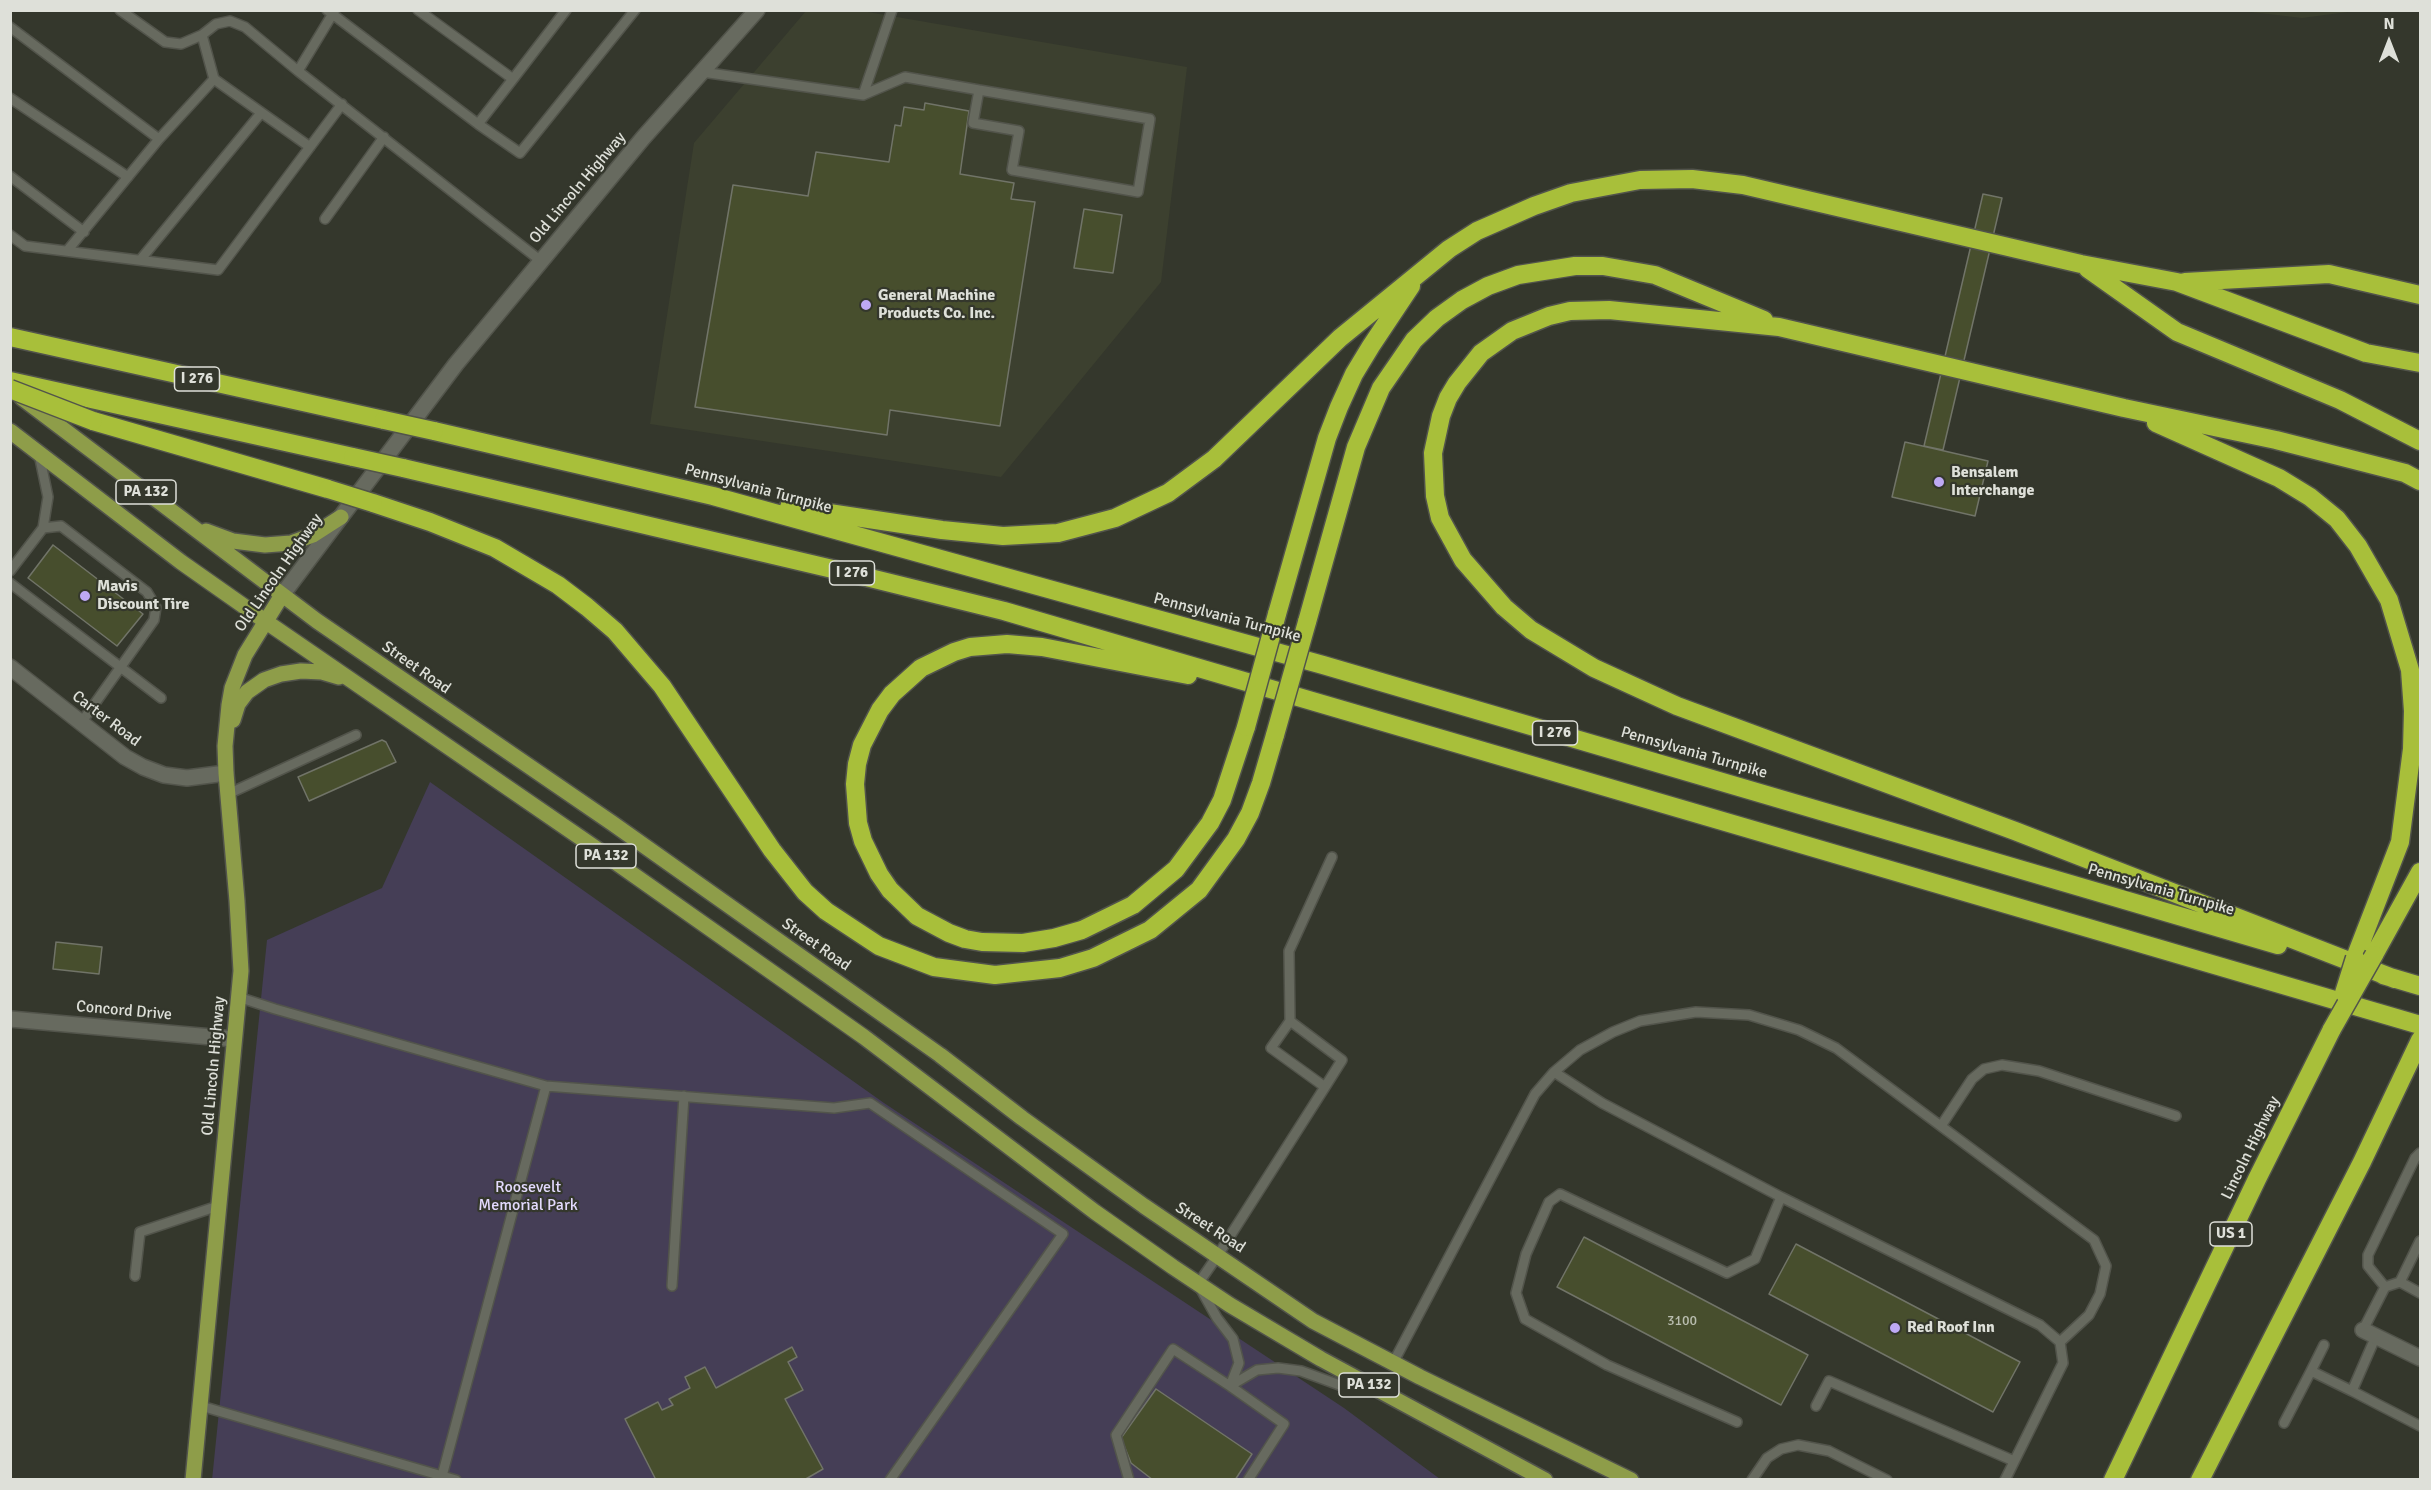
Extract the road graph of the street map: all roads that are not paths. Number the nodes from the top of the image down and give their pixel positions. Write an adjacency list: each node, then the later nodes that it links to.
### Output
1 (120, 10): 9 (lane)
2 (418, 10): 13 (lane)
3 (566, 10): 13 (lane)
4 (635, 10): 19 (lane)
5 (757, 10): 11 (main road, Old Lincoln Highway)
6 (892, 10): 15 (lane)
7 (332, 12): 10 (lane); 19 (lane)
8 (10, 27): 21 (lane)
9 (202, 35): 10 (lane); 12 (lane)
10 (298, 71): 17 (lane)
11 (702, 72): 15 (lane); 30 (main road, Old Lincoln Highway)
12 (214, 79): 18 (lane); 21 (lane)
13 (513, 79): 19 (lane)
14 (980, 90): 14 (lane); 15 (lane)
15 (863, 94)
16 (10, 98): 24 (lane)
17 (342, 104): 20 (lane); 22 (lane)
18 (261, 113): 22 (lane); 29 (lane)
19 (478, 124)
20 (384, 137): 25 (lane); 30 (lane)
21 (159, 139): 24 (lane)
22 (310, 147): 29 (lane)
23 (10, 176): 26 (lane)
24 (128, 177): 26 (lane)
25 (325, 219)
26 (84, 232): 28 (lane)
27 (10, 235): 28 (lane)
28 (67, 251): 29 (lane)
29 (141, 260)
30 (541, 261): 47 (main road, Old Lincoln Highway)
31 (2081, 264): 32 (highway); 33 (highway); 42 (highway)
32 (1424, 268): 45 (highway); 56 (highway, bridge)
33 (2177, 282): 34 (highway); 37 (highway)
34 (2421, 295)
35 (1779, 327): 39 (highway, bridge); 40 (highway); 65 (highway)
36 (10, 337): 45 (highway, Pennsylvania Turnpike / I 276, bridge)
37 (2421, 363)
38 (10, 381): 56 (highway, I 276, bridge)
39 (10, 389): 46 (main road, Street Road / PA 132)
40 (2124, 408): 44 (highway); 71 (highway, bridge)
41 (10, 431): 43 (main road, PA 132)
42 (2421, 441)
43 (38, 452): 48 (lane); 52 (main road, PA 132)
44 (2421, 481)
45 (713, 496): 65 (highway, Pennsylvania Turnpike / I 276)
46 (178, 516): 47 (main road); 51 (main road, Street Road / PA 132)
47 (341, 517): 51 (main road, Old Lincoln Highway)
48 (43, 528): 49 (lane); 54 (lane)
49 (10, 571)
50 (10, 583): 54 (lane)
51 (282, 595): 52 (main road, Old Lincoln Highway); 84 (main road, Street Road / PA 132)
52 (264, 621): 55 (main road, PA 132); 60 (main road, Old Lincoln Highway)
53 (10, 667): 58 (main road, Carter Road)
54 (121, 668): 57 (lane); 58 (lane)
55 (350, 681): 60 (main road); 87 (main road, PA 132)
56 (1296, 695): 70 (highway, I 276)
57 (161, 698)
58 (81, 723): 61 (main road, Carter Road)
59 (356, 735): 62 (lane)
60 (226, 740): 61 (main road, Old Lincoln Highway)
61 (226, 773): 62 (main road, Old Lincoln Highway)
62 (228, 794): 67 (main road, Old Lincoln Highway)
63 (1332, 857): 69 (lane)
64 (2421, 872): 71 (highway, Lincoln Highway / US 1, bridge)
65 (2394, 979): 66 (highway, Pennsylvania Turnpike / I 276)
66 (2421, 986)
67 (238, 997): 72 (main road, Old Lincoln Highway); 75 (lane)
68 (10, 1019): 72 (main road, Concord Drive)
69 (1290, 1021): 76 (lane); 76 (lane)
70 (2421, 1025)
71 (2332, 1029): 117 (highway, Lincoln Highway / US 1)
72 (234, 1039): 82 (main road, Old Lincoln Highway)
73 (2421, 1040): 118 (highway)
74 (1554, 1072): 79 (lane); 81 (lane); 95 (lane)
75 (546, 1086): 77 (lane); 106 (lane)
76 (1325, 1087): 84 (lane)
77 (684, 1096): 88 (lane); 109 (lane)
78 (2176, 1116): 79 (lane)
79 (1941, 1126): 92 (lane)
80 (2421, 1153): 89 (lane)
81 (1781, 1197): 92 (lane); 102 (lane)
82 (218, 1206): 85 (lane); 100 (main road, Old Lincoln Highway)
83 (2421, 1241): 86 (lane)
84 (1218, 1255): 87 (lane); 95 (main road, Street Road / PA 132)
85 (135, 1276)
86 (2400, 1282): 89 (lane); 90 (lane)
87 (1198, 1284): 97 (lane); 98 (main road, PA 132)
88 (672, 1286)
89 (2385, 1287): 91 (lane)
90 (2421, 1293)
91 (2370, 1333): 94 (main road); 99 (lane)
92 (2061, 1342): 105 (lane)
93 (2324, 1345): 96 (lane)
94 (2421, 1358)
95 (1394, 1363): 113 (main road, Street Road / PA 132)
96 (2311, 1371): 99 (lane); 103 (lane)
97 (1230, 1386): 98 (lane); 110 (lane); 111 (lane)
98 (1375, 1388): 112 (main road, PA 132)
99 (2352, 1391): 104 (lane)
100 (201, 1406): 106 (lane); 107 (main road, Old Lincoln Highway)
101 (1816, 1406): 105 (lane)
102 (1737, 1422)
103 (2284, 1423)
104 (2421, 1426)
105 (2014, 1461): 116 (lane)
106 (442, 1476): 108 (lane)
107 (193, 1479)
108 (456, 1479)
109 (890, 1479)
110 (1129, 1479)
111 (1248, 1479)
112 (1545, 1479)
113 (1631, 1479)
114 (1752, 1479): 115 (lane)
115 (1887, 1479)
116 (2005, 1479)
117 (2113, 1479)
118 (2200, 1479)

